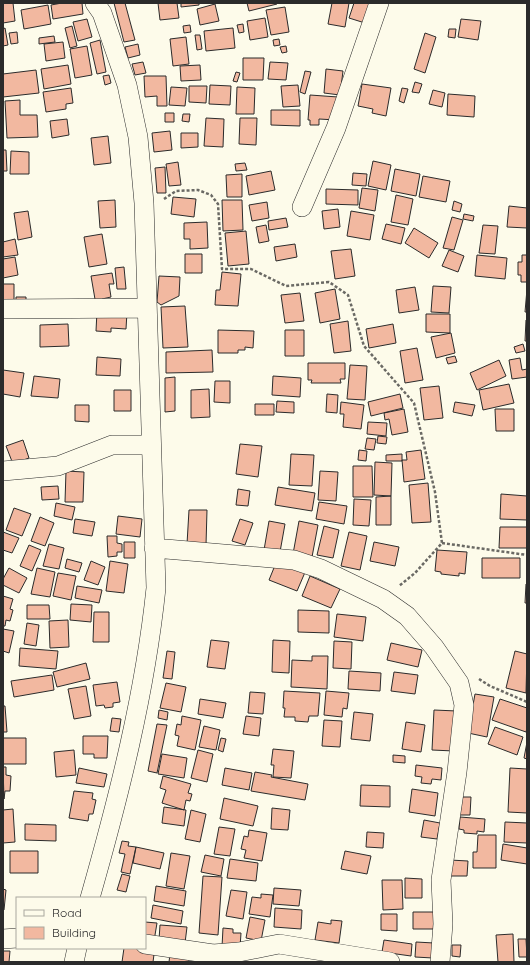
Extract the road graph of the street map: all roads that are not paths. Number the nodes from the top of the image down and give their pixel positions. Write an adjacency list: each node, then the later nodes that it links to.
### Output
1 (95, 3): 4 (street)
2 (379, 3): 3 (street)
3 (302, 206)
4 (147, 308): 5 (street); 6 (street)
5 (3, 309)
6 (151, 445): 7 (street); 8 (street)
7 (3, 471)
8 (154, 548): 9 (street); 17 (street)
9 (90, 897)
10 (16, 938): 11 (street)
11 (3, 939)
12 (146, 944): 14 (street)
13 (77, 949): 15 (street)
14 (212, 958): 16 (street)
15 (74, 962)
16 (390, 962)
17 (440, 962)

